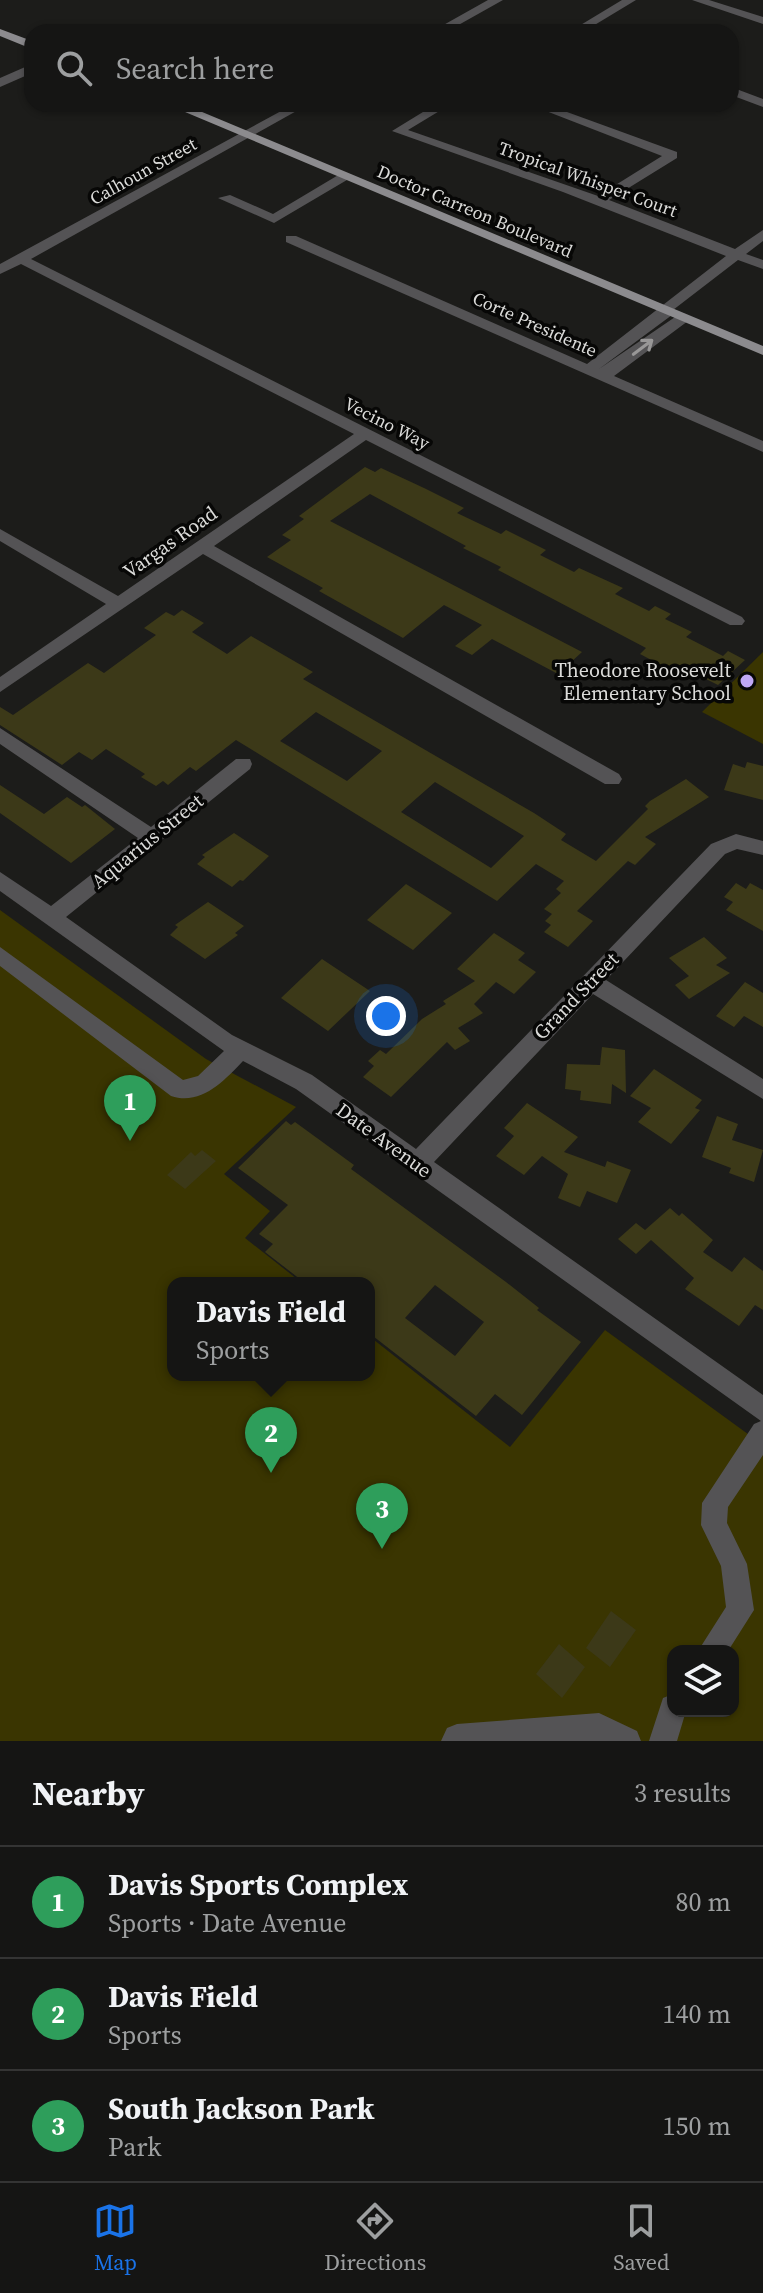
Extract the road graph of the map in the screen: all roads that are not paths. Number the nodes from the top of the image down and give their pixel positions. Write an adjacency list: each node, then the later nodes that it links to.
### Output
1 (497, 0): 5 (street)
2 (630, 0): 6 (street)
3 (698, 0): 4 (street)
4 (763, 21)
5 (452, 24)
6 (589, 24)
7 (0, 32): 8 (main road)
8 (24, 42)
9 (24, 72): 10 (street)
10 (0, 83)
11 (739, 94): 12 (street)
12 (763, 103)
13 (191, 112): 17 (main road, Doctor Carreon Boulevard)
14 (288, 112): 17 (street, Calhoun Street)
15 (431, 112): 20 (street, Tropical Whisper Court)
16 (556, 112): 20 (street)
17 (246, 135): 18 (main road, Doctor Carreon Boulevard); 24 (street, Calhoun Street)
18 (345, 177): 19 (street); 27 (main road, Doctor Carreon Boulevard)
19 (225, 198)
20 (599, 201): 23 (street, Tropical Whisper Court)
21 (763, 234): 23 (street)
22 (291, 239): 30 (street, Corte Presidente)
23 (736, 255): 25 (street, Tropical Whisper Court); 27 (street)
24 (21, 259): 26 (street, Calhoun Street); 32 (street, Vecino Way)
25 (763, 265)
26 (0, 270)
27 (666, 311): 28 (main road, Doctor Carreon Boulevard); 30 (street)
28 (683, 318): 29 (main road, Doctor Carreon Boulevard); 31 (street, one-way to 28)
29 (763, 351)
30 (589, 370): 31 (street, Corte Presidente)
31 (604, 376): 33 (street, Corte Presidente)
32 (365, 434): 35 (street, Vargas Road); 37 (street, Vecino Way)
33 (763, 447)
34 (0, 534): 36 (street)
35 (202, 546): 36 (street, Vargas Road); 41 (street)
36 (119, 604): 38 (street, Vargas Road)
37 (736, 621)
38 (0, 686)
39 (0, 735): 42 (street)
40 (243, 764): 42 (street, Aquarius Street)
41 (612, 779)
42 (153, 838): 45 (street, Aquarius Street)
43 (763, 848): 47 (street, Grand Street)
44 (0, 880): 45 (street, Date Avenue)
45 (51, 918): 48 (street, Date Avenue)
46 (0, 955): 48 (street)
47 (590, 981): 49 (street); 50 (street, Grand Street)
48 (240, 1050): 50 (street, Date Avenue)
49 (763, 1090)
50 (417, 1164): 51 (street, Date Avenue)
51 (763, 1410)
52 (763, 1433): 53 (street)
53 (716, 1645)
54 (670, 1717): 57 (street)
55 (455, 1741): 56 (street)
56 (627, 1741)
57 (663, 1741)

